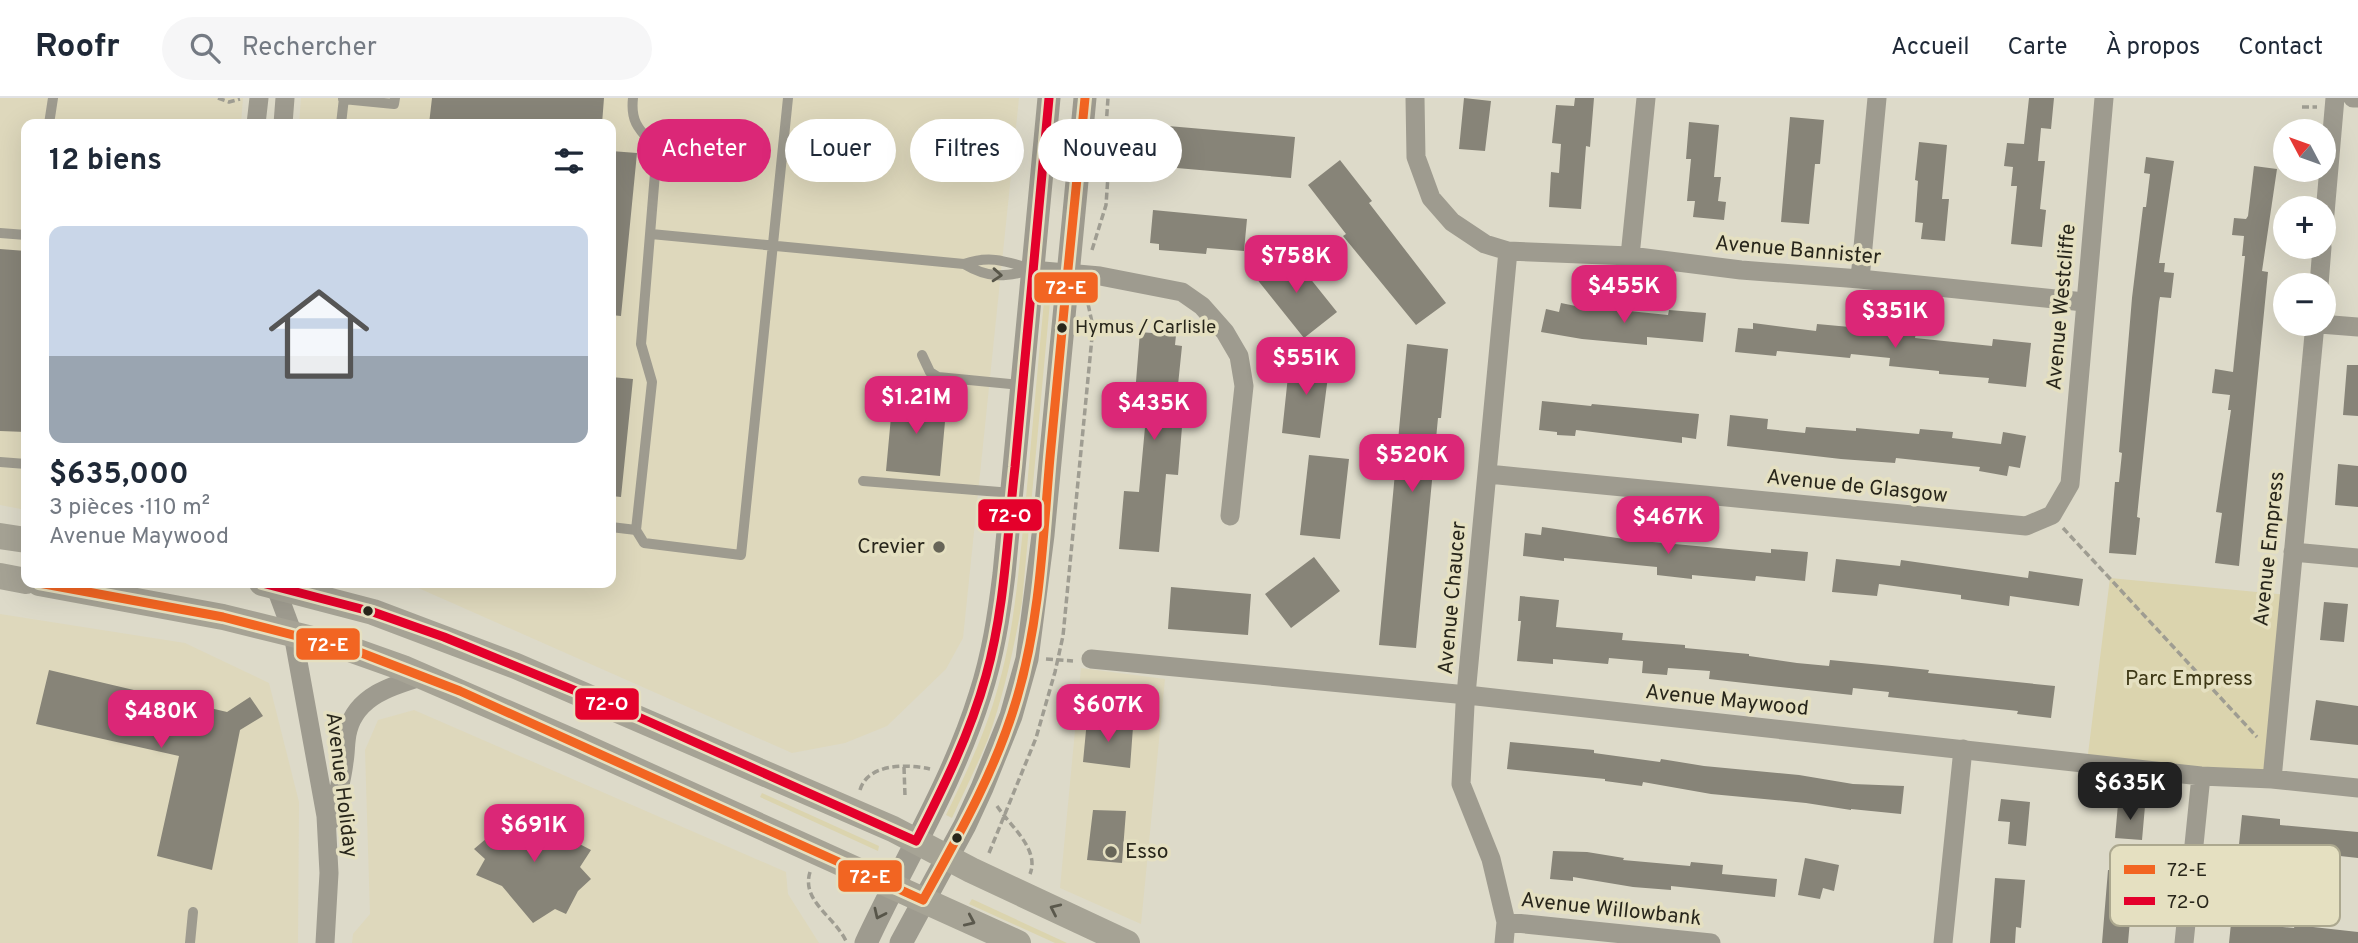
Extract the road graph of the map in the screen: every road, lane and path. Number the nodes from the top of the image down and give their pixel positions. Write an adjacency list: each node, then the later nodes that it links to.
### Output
1 (53, 98): 20 (lane)
2 (218, 98): 3 (path)
3 (242, 98)
4 (259, 98): 21 (street)
5 (285, 98): 22 (street)
6 (343, 98): 7 (lane); 23 (lane)
7 (395, 98)
8 (633, 98): 26 (lane)
9 (788, 98): 28 (lane)
10 (1049, 98): 32 (street)
11 (1085, 98): 33 (street)
12 (1108, 98): 30 (path)
13 (1395, 98): 17 (street)
14 (1646, 98): 31 (street)
15 (1877, 98): 34 (street)
16 (2104, 98): 35 (street, Avenue Westcliffe)
17 (1415, 99): 29 (street, Avenue Bannister)
18 (2329, 103): 19 (path); 24 (street)
19 (2302, 107)
20 (50, 119)
21 (257, 119)
22 (283, 119)
23 (341, 119)
24 (2325, 196)
25 (0, 233): 27 (lane)
26 (651, 234): 28 (lane); 49 (lane)
27 (21, 235)
28 (772, 245): 32 (lane); 49 (lane)
29 (1508, 251): 31 (street, Avenue Bannister); 43 (street, Avenue Chaucer)
30 (1090, 253)
31 (1630, 256): 34 (street, Avenue Bannister)
32 (1032, 270): 33 (street); 40 (street)
33 (1067, 274): 46 (street); 78 (street)
34 (1860, 279): 35 (street, Avenue Bannister)
35 (2084, 302): 47 (street, Avenue Westcliffe)
36 (2336, 325): 37 (street)
37 (2358, 327)
38 (2317, 336): 52 (street, Avenue Empress)
39 (922, 355): 40 (lane)
40 (1022, 385): 45 (street)
41 (0, 462): 42 (lane)
42 (21, 464)
43 (1488, 474): 47 (street, Avenue de Glasgow); 64 (street, Avenue Chaucer)
44 (863, 481): 45 (lane)
45 (1012, 493): 76 (street)
46 (1230, 516)
47 (2058, 522): 65 (path)
48 (616, 528): 49 (lane)
49 (636, 530)
50 (0, 536): 51 (main road)
51 (21, 539)
52 (2293, 552): 53 (street); 70 (street, Avenue Empress)
53 (2358, 558)
54 (0, 576): 55 (main road)
55 (21, 580)
56 (67, 588): 59 (main road)
57 (280, 588): 59 (street, Avenue Holiday)
58 (289, 588): 76 (main road)
59 (293, 634): 63 (main road); 75 (street, Avenue Holiday)
60 (1044, 658): 61 (path)
61 (1058, 659)
62 (1091, 659): 64 (street, Avenue Maywood)
63 (424, 676): 75 (street); 81 (main road)
64 (1467, 695): 66 (street, Avenue Maywood); 84 (street, Avenue Chaucer)
65 (2261, 741)
66 (1963, 749): 69 (street, Avenue Maywood); 94 (street)
67 (904, 768): 68 (path); 72 (path); 73 (path)
68 (930, 769)
69 (2201, 776): 70 (street, Avenue Maywood); 77 (street)
70 (2272, 779): 71 (street, Avenue Maywood)
71 (2358, 788)
72 (860, 790)
73 (905, 796)
74 (995, 804): 80 (path)
75 (328, 835): 86 (street, Avenue Holiday)
76 (916, 842): 78 (main road); 81 (street)
77 (2194, 845)
78 (947, 857): 82 (street); 91 (main road, one-way to 78)
79 (810, 870): 87 (path)
80 (1029, 876)
81 (893, 886): 82 (main road); 88 (street, one-way to 88)
82 (923, 900): 89 (street); 90 (main road, one-way to 90)
83 (192, 912): 85 (lane)
84 (1506, 922): 92 (street, Avenue Chaucer); 93 (street, Avenue Willowbank)
85 (190, 943)
86 (325, 943)
87 (847, 943)
88 (866, 943)
89 (901, 943)
90 (1018, 943)
91 (1127, 943)
92 (1503, 943)
93 (1711, 943)
94 (1944, 943)

